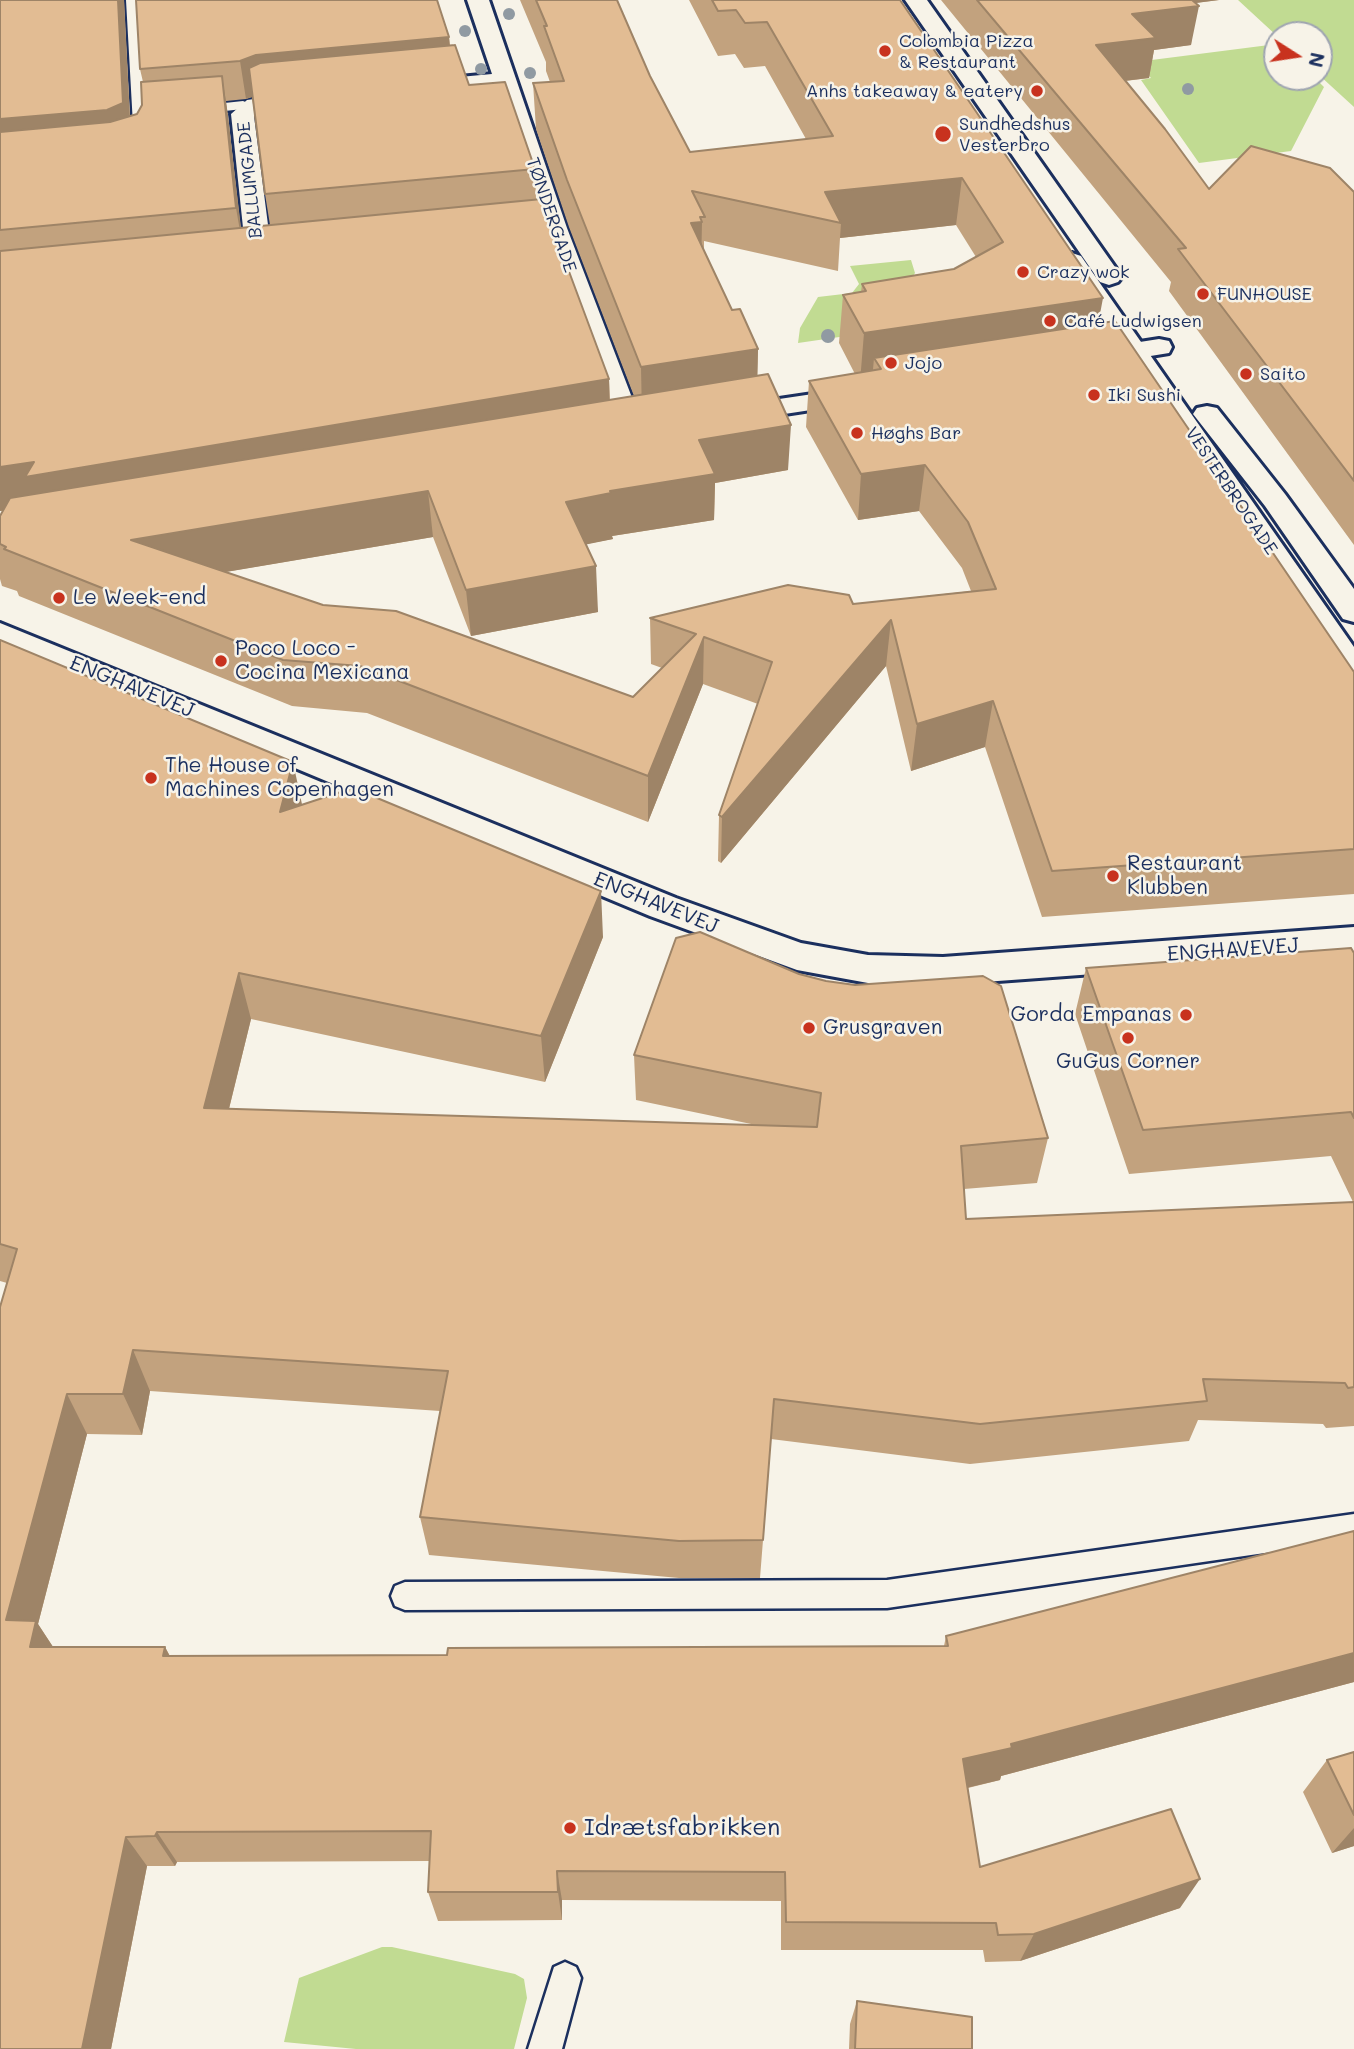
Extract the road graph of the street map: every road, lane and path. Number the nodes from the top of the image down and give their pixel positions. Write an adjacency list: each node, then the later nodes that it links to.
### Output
1 (132, 0): 10 (lane)
2 (478, 0): 5 (street, TØNDERGADE)
3 (892, 0): 14 (street, VESTERBROGADE)
4 (916, 0): 14 (street, VESTERBROGADE)
5 (504, 79): 6 (street); 18 (street, TØNDERGADE)
6 (395, 90)
7 (327, 97): 8 (street)
8 (250, 107): 9 (lane); 12 (street, BALLUMGADE)
9 (181, 111)
10 (126, 153)
11 (284, 254): 12 (street)
12 (259, 256): 13 (street)
13 (233, 259)
14 (1147, 349): 15 (street); 19 (street, VESTERBROGADE); 21 (street, VESTERBROGADE)
15 (1067, 361)
16 (888, 390): 17 (street)
17 (709, 417)
18 (630, 429)
19 (1354, 612)
20 (0, 633): 22 (street, ENGHAVEVEJ)
21 (1354, 671)
22 (1354, 941)
23 (1354, 1527): 24 (lane)
24 (405, 1596)
25 (565, 1978): 26 (lane)
26 (545, 2049)

